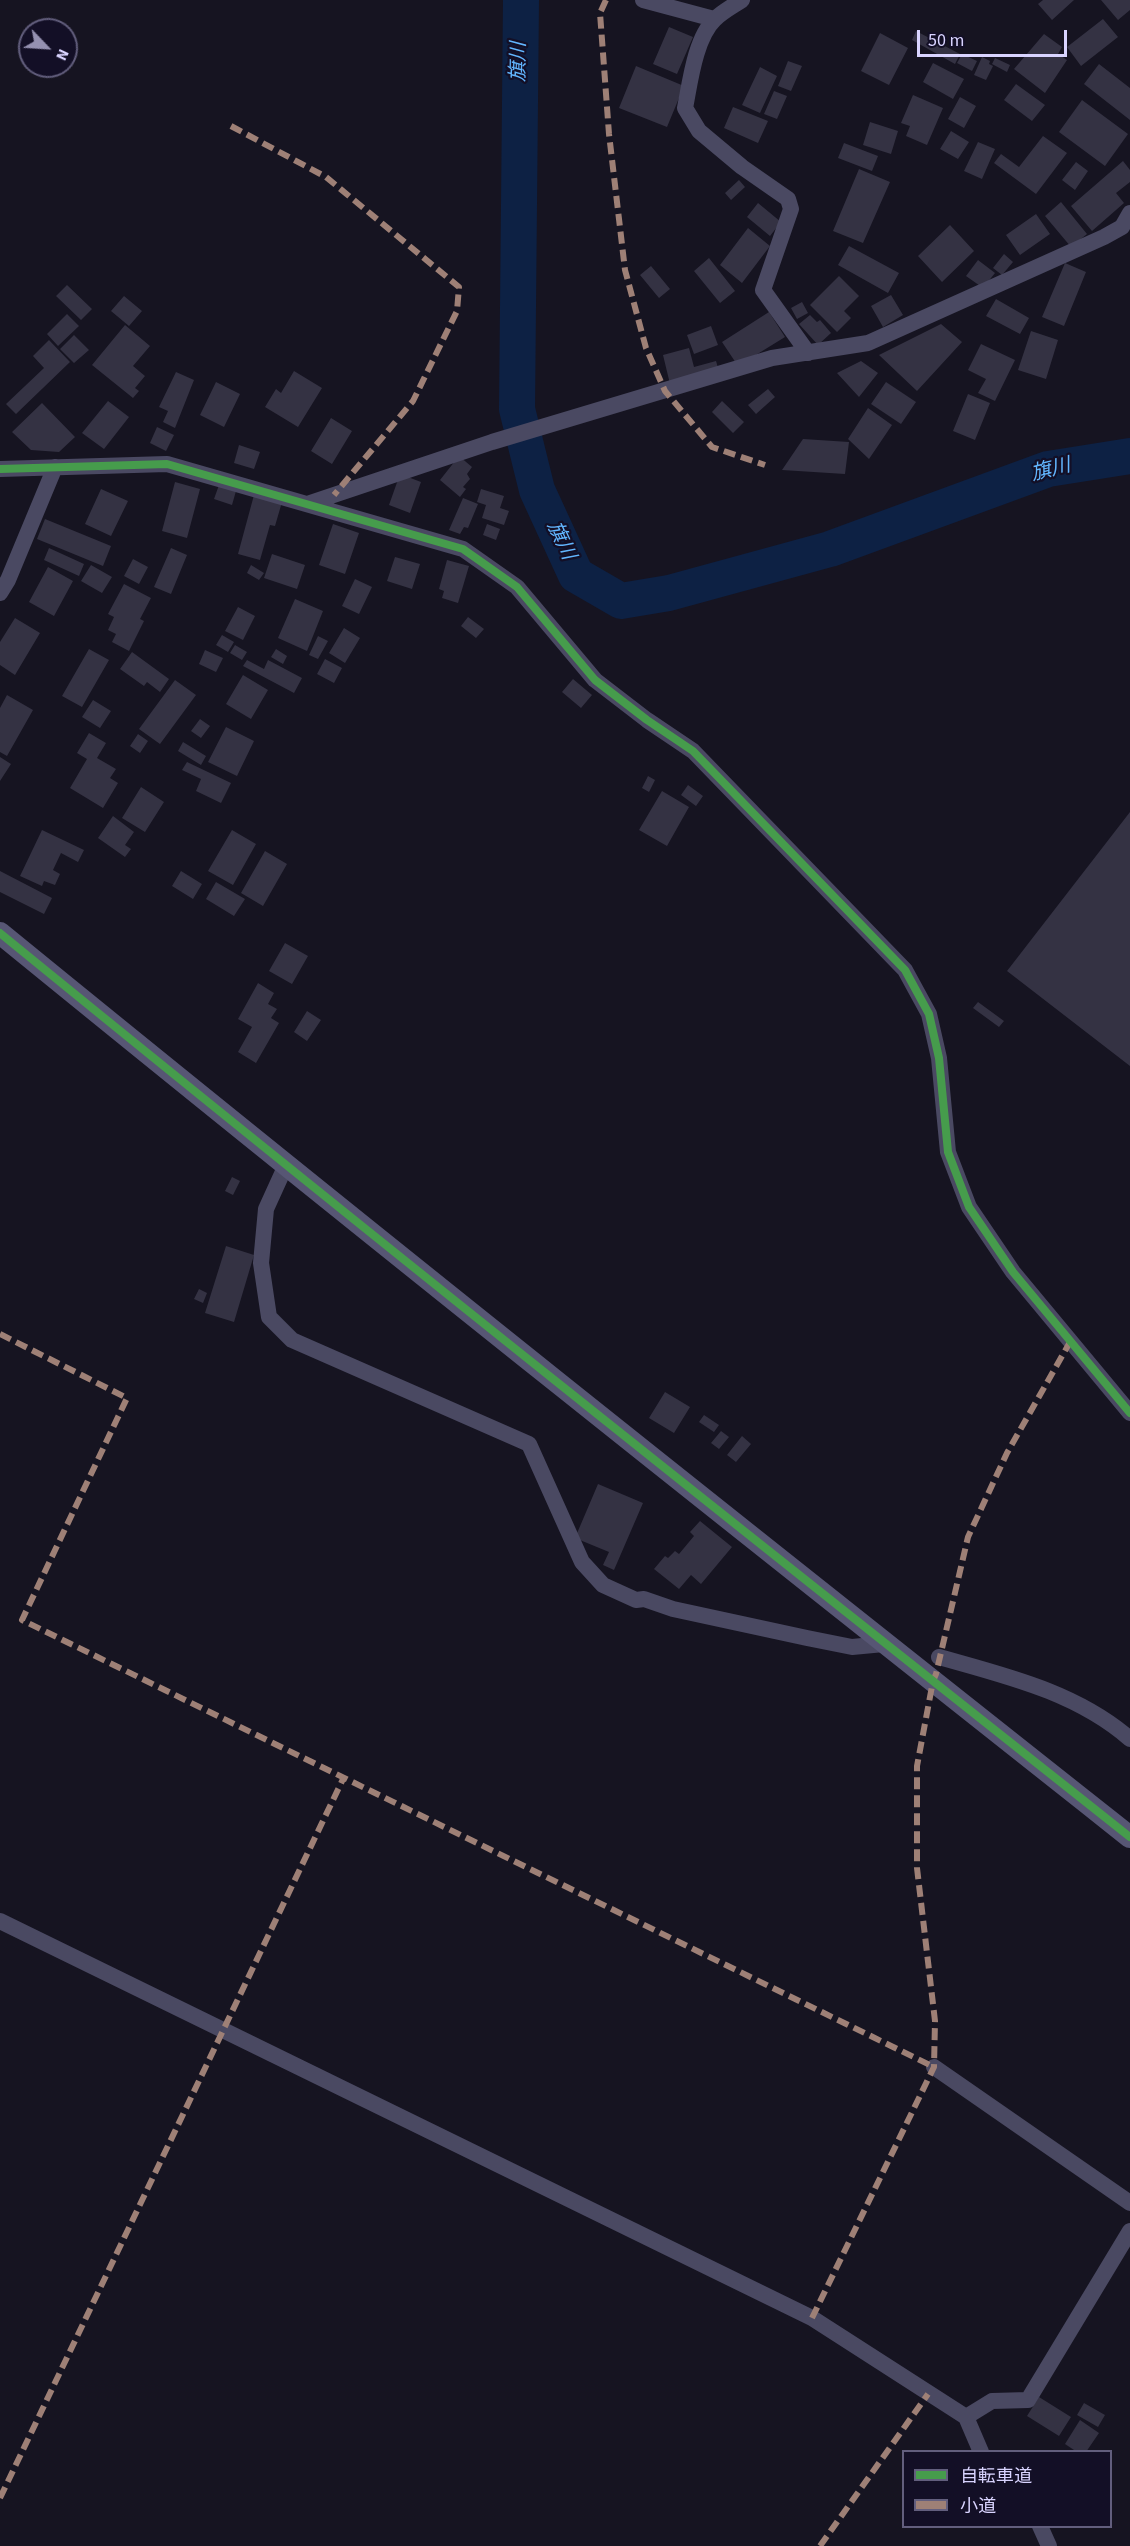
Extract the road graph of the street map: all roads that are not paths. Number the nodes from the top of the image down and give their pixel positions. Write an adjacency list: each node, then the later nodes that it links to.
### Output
1 (643, 0): 3 (street)
2 (742, 0): 3 (street)
3 (714, 19): 5 (street)
4 (1130, 213): 5 (street)
5 (808, 353): 8 (street)
6 (55, 466): 7 (street); 8 (street); 9 (street)
7 (0, 469)
8 (307, 504): 12 (street)
9 (0, 593)
10 (0, 933): 11 (street)
11 (286, 1165): 13 (street); 13 (street)
12 (1130, 1413)
13 (884, 1644): 16 (street)
14 (939, 1658): 15 (street)
15 (1130, 1739)
16 (1130, 1837)
17 (0, 1921): 21 (street)
18 (934, 2067): 19 (street)
19 (1130, 2203)
20 (1130, 2231): 21 (street)
21 (966, 2417): 22 (street)
22 (981, 2450)
23 (1041, 2528): 24 (street)
24 (1049, 2546)

